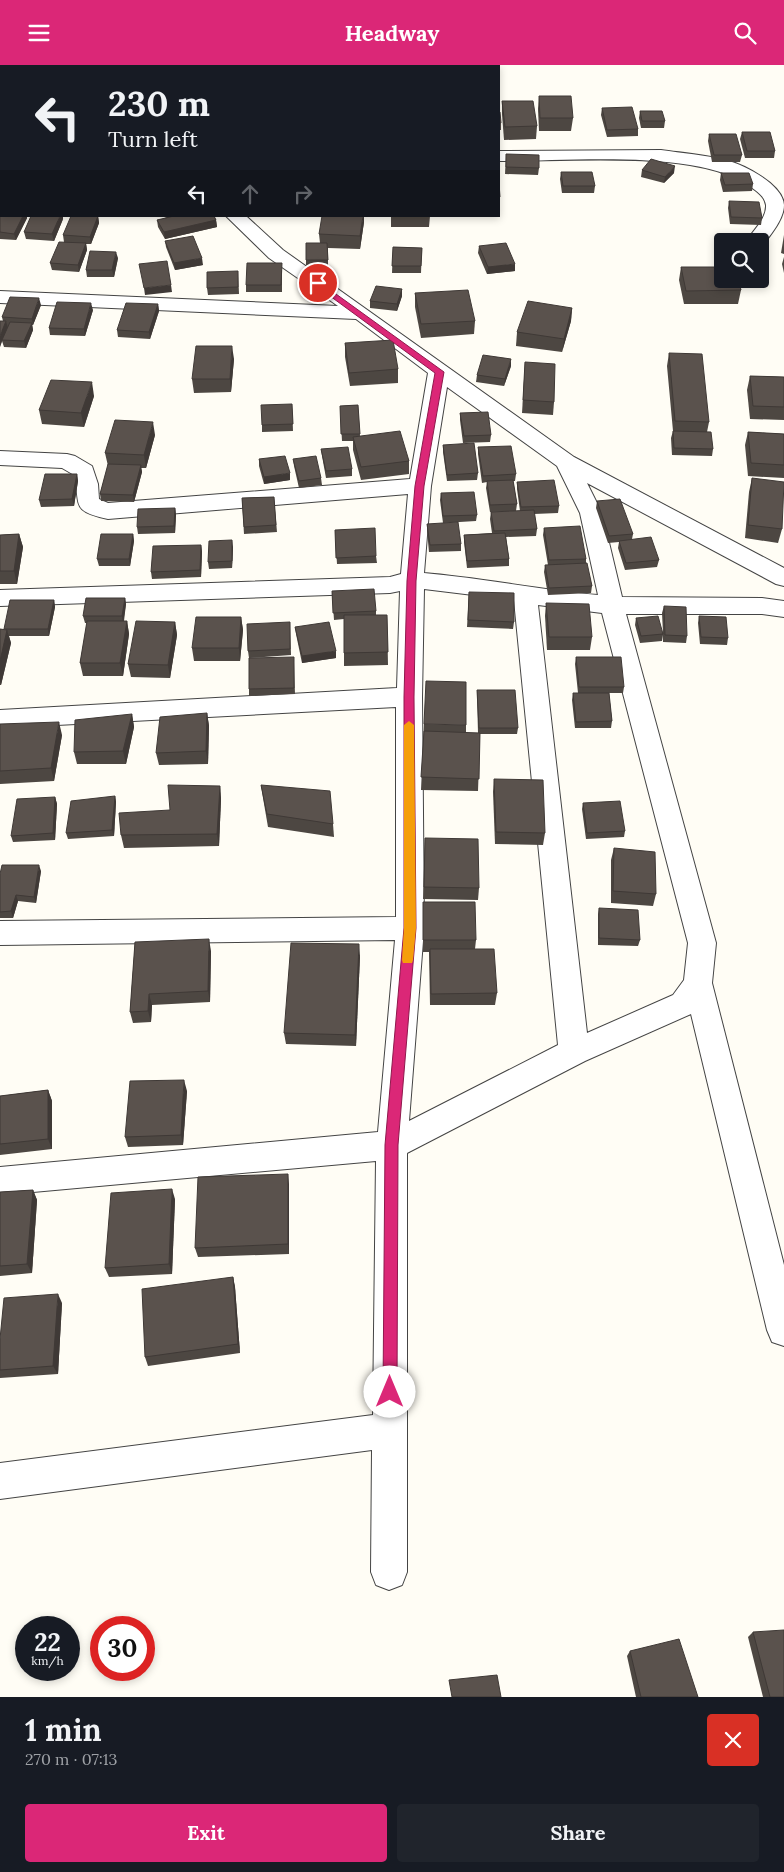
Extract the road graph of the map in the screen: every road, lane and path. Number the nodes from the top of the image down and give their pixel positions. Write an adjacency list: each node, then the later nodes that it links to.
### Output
1 (500, 156): 3 (street)
2 (236, 217): 5 (street)
3 (762, 233)
4 (0, 297): 5 (street)
5 (361, 313): 6 (street)
6 (439, 372): 8 (street); 9 (street)
7 (0, 458): 9 (street)
8 (566, 461): 10 (street); 14 (street)
9 (420, 486): 11 (street)
10 (784, 578)
11 (412, 581): 12 (street); 13 (street); 16 (street)
12 (525, 593): 14 (street); 21 (street)
13 (0, 598)
14 (612, 605): 15 (street); 20 (street)
15 (784, 609)
16 (409, 697): 17 (street); 18 (street)
17 (0, 719)
18 (410, 928): 19 (street); 22 (street)
19 (0, 933)
20 (698, 983): 21 (street); 24 (street)
21 (574, 1052): 22 (street)
22 (392, 1145): 23 (street); 25 (street)
23 (0, 1181)
24 (784, 1330)
25 (390, 1430): 26 (street); 27 (street)
26 (0, 1481)
27 (389, 1572)

